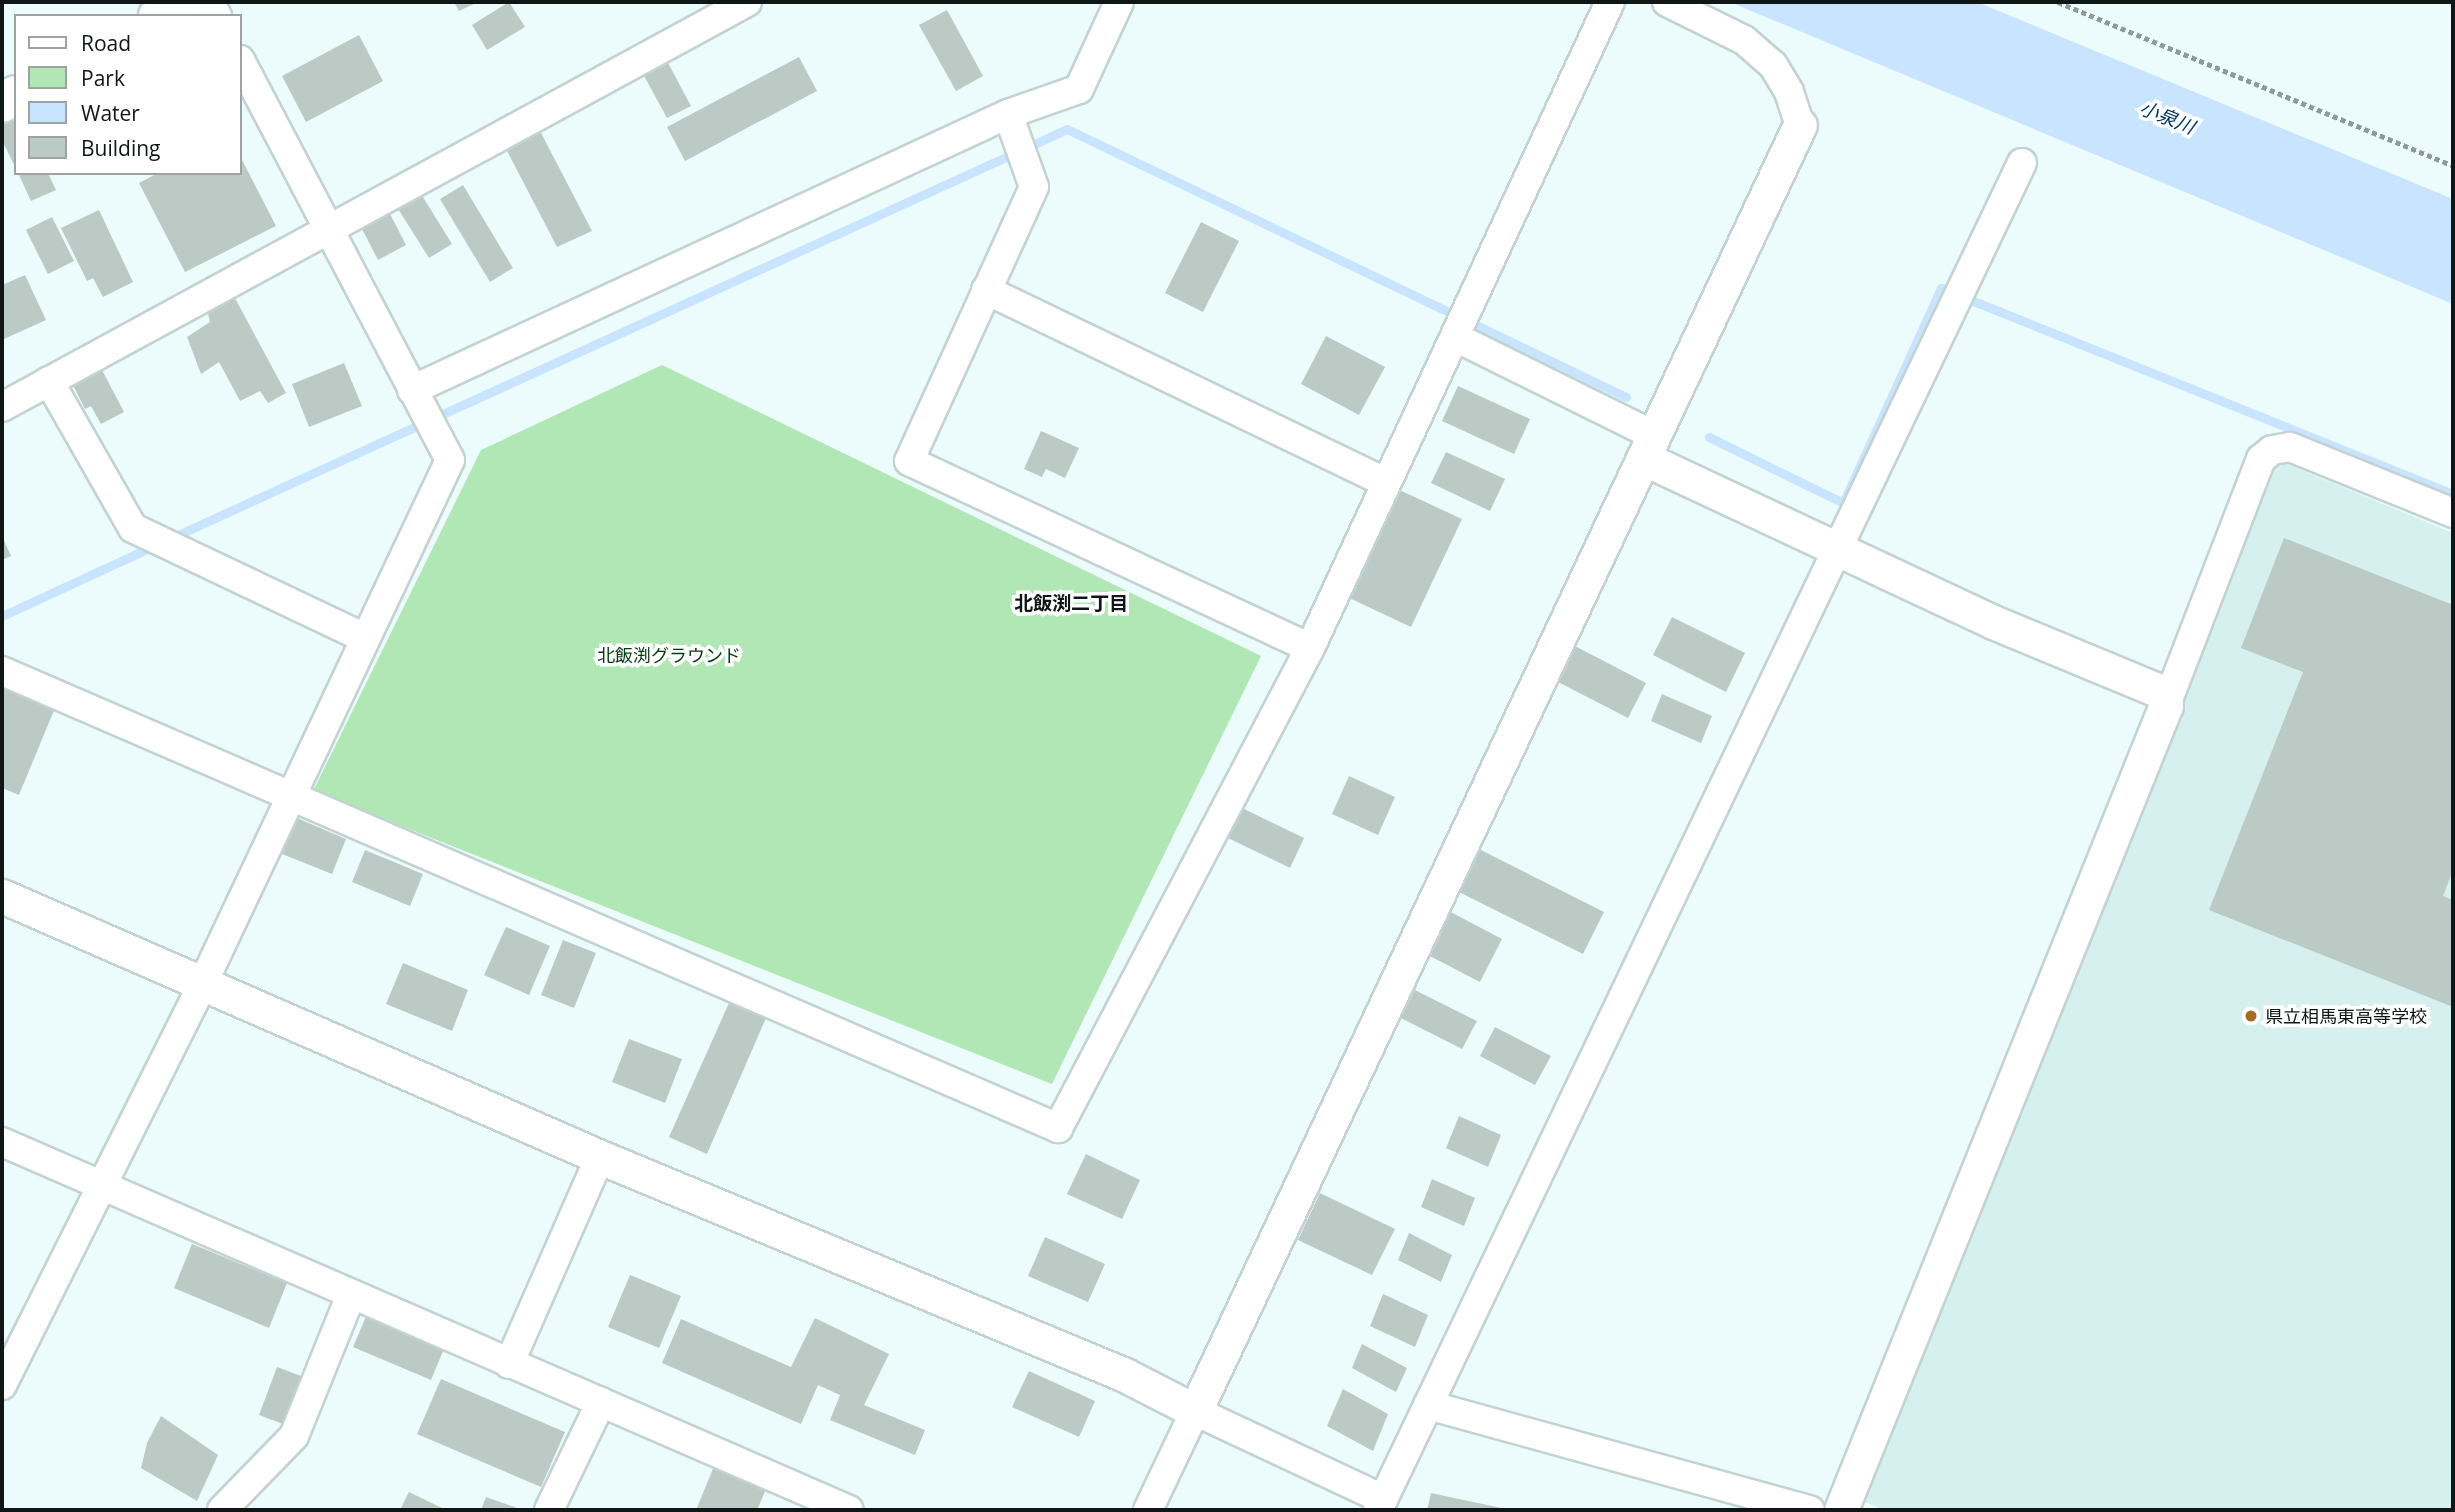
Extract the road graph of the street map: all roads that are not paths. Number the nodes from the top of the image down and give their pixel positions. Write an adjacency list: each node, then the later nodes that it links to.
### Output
1 (184, 2): 6 (main road)
2 (747, 2): 11 (street)
3 (1119, 2): 8 (street)
4 (1610, 2): 13 (street)
5 (1667, 2): 9 (street)
6 (163, 14)
7 (242, 64): 11 (street)
8 (1010, 119): 12 (street); 15 (street)
9 (1800, 125): 17 (street)
10 (2022, 163): 20 (street)
11 (327, 227): 14 (street); 15 (street)
12 (986, 290): 18 (street); 22 (street)
13 (1463, 326): 17 (street); 18 (street)
14 (49, 381): 16 (street); 21 (street)
15 (415, 396): 21 (street)
16 (2, 407)
17 (1648, 447): 20 (street); 36 (street)
18 (1385, 482): 22 (street)
19 (2453, 513): 24 (street)
20 (1840, 552): 24 (street); 35 (street)
21 (365, 638): 25 (street)
22 (1310, 648): 25 (street)
23 (2, 671): 25 (street)
24 (2166, 705): 43 (street)
25 (289, 798): 27 (street)
26 (2, 896): 27 (street)
27 (203, 983): 29 (street); 30 (street)
28 (2, 1142): 30 (street)
29 (600, 1157): 32 (street); 36 (street)
30 (102, 1187): 31 (street); 33 (street)
31 (351, 1295): 32 (street); 38 (street)
32 (509, 1364): 34 (street)
33 (2, 1385)
34 (601, 1402): 39 (street); 40 (street)
35 (1428, 1405): 37 (street); 42 (street)
36 (1195, 1411): 37 (street); 41 (street)
37 (1381, 1505)
38 (222, 1510)
39 (549, 1510)
40 (849, 1510)
41 (1148, 1510)
42 (1811, 1510)
43 (1841, 1510)

